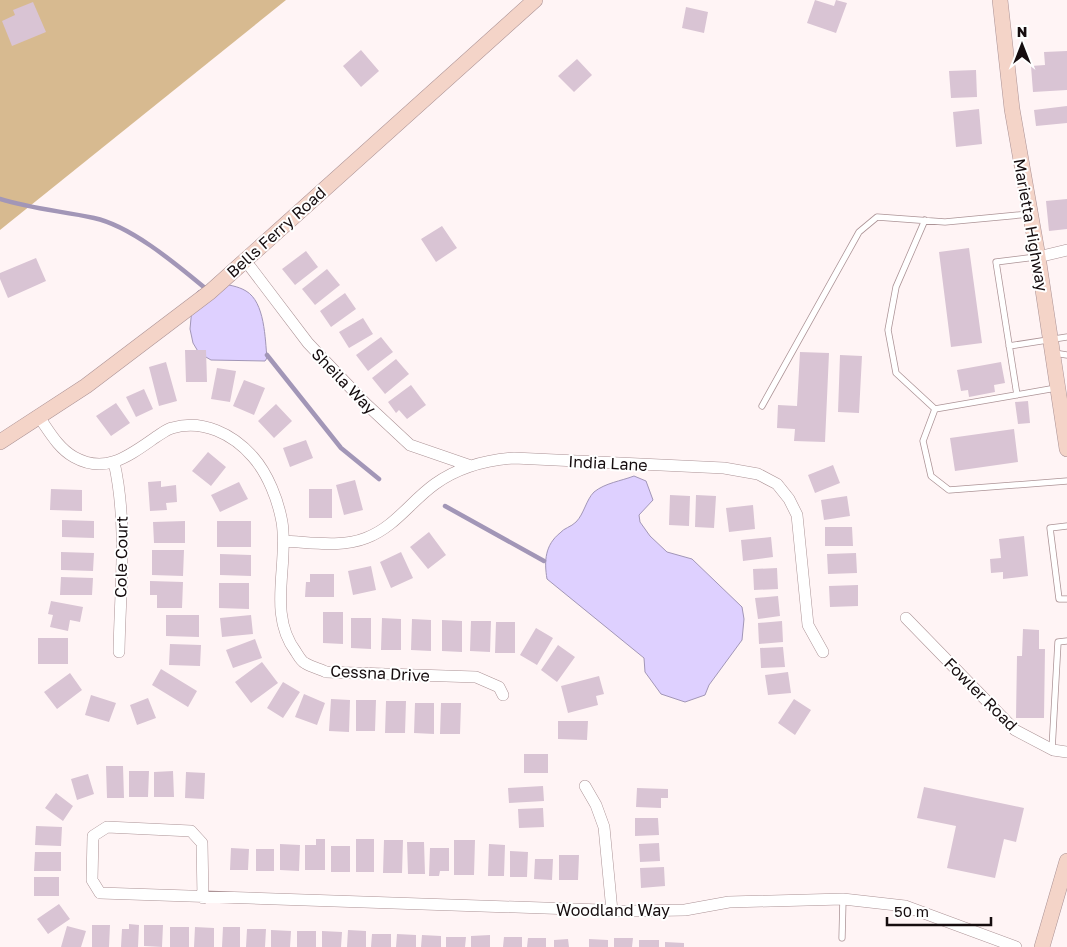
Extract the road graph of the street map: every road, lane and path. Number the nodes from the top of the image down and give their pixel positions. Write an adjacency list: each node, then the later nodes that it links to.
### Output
1 (535, 0): 7 (main road, Bells Ferry Road)
2 (1000, 0): 3 (main road, Marietta Highway)
3 (1030, 214): 4 (lane); 6 (main road, Marietta Highway)
4 (926, 220): 14 (lane); 15 (lane)
5 (1067, 250): 6 (street)
6 (1038, 257): 9 (lane); 10 (main road, Marietta Highway)
7 (245, 260): 16 (main road, Bells Ferry Road); 20 (street, Sheila Way)
8 (1067, 337): 10 (lane)
9 (1009, 346): 10 (lane); 13 (lane)
10 (1051, 346): 11 (lane); 12 (main road, Marietta Highway)
11 (1067, 355)
12 (1056, 388): 13 (lane); 18 (main road, Marietta Highway)
13 (1017, 395): 15 (lane)
14 (762, 406)
15 (935, 409): 21 (lane)
16 (39, 417): 17 (main road, Bells Ferry Road); 19 (street, Cessna Drive)
17 (0, 442)
18 (1067, 449)
19 (114, 462): 23 (street, Cessna Drive); 27 (street, Cole Court)
20 (471, 466): 23 (street, India Lane); 28 (street, India Lane)
21 (1067, 481)
22 (1067, 526): 24 (lane)
23 (283, 541): 29 (street, Cessna Drive)
24 (1067, 598)
25 (906, 618): 30 (street, Fowler Road)
26 (1067, 641): 30 (lane)
27 (119, 652)
28 (823, 652)
29 (503, 695)
30 (1052, 749): 31 (street, Fowler Road)
31 (1067, 752)
32 (585, 786): 36 (street)
33 (1067, 861): 39 (main road)
34 (203, 898): 34 (street, Woodland Way); 36 (street, Woodland Way)
35 (842, 899): 36 (street, Woodland Way); 37 (lane); 38 (street, Woodland Way)
36 (612, 911)
37 (842, 938)
38 (1016, 947)
39 (1042, 947)

